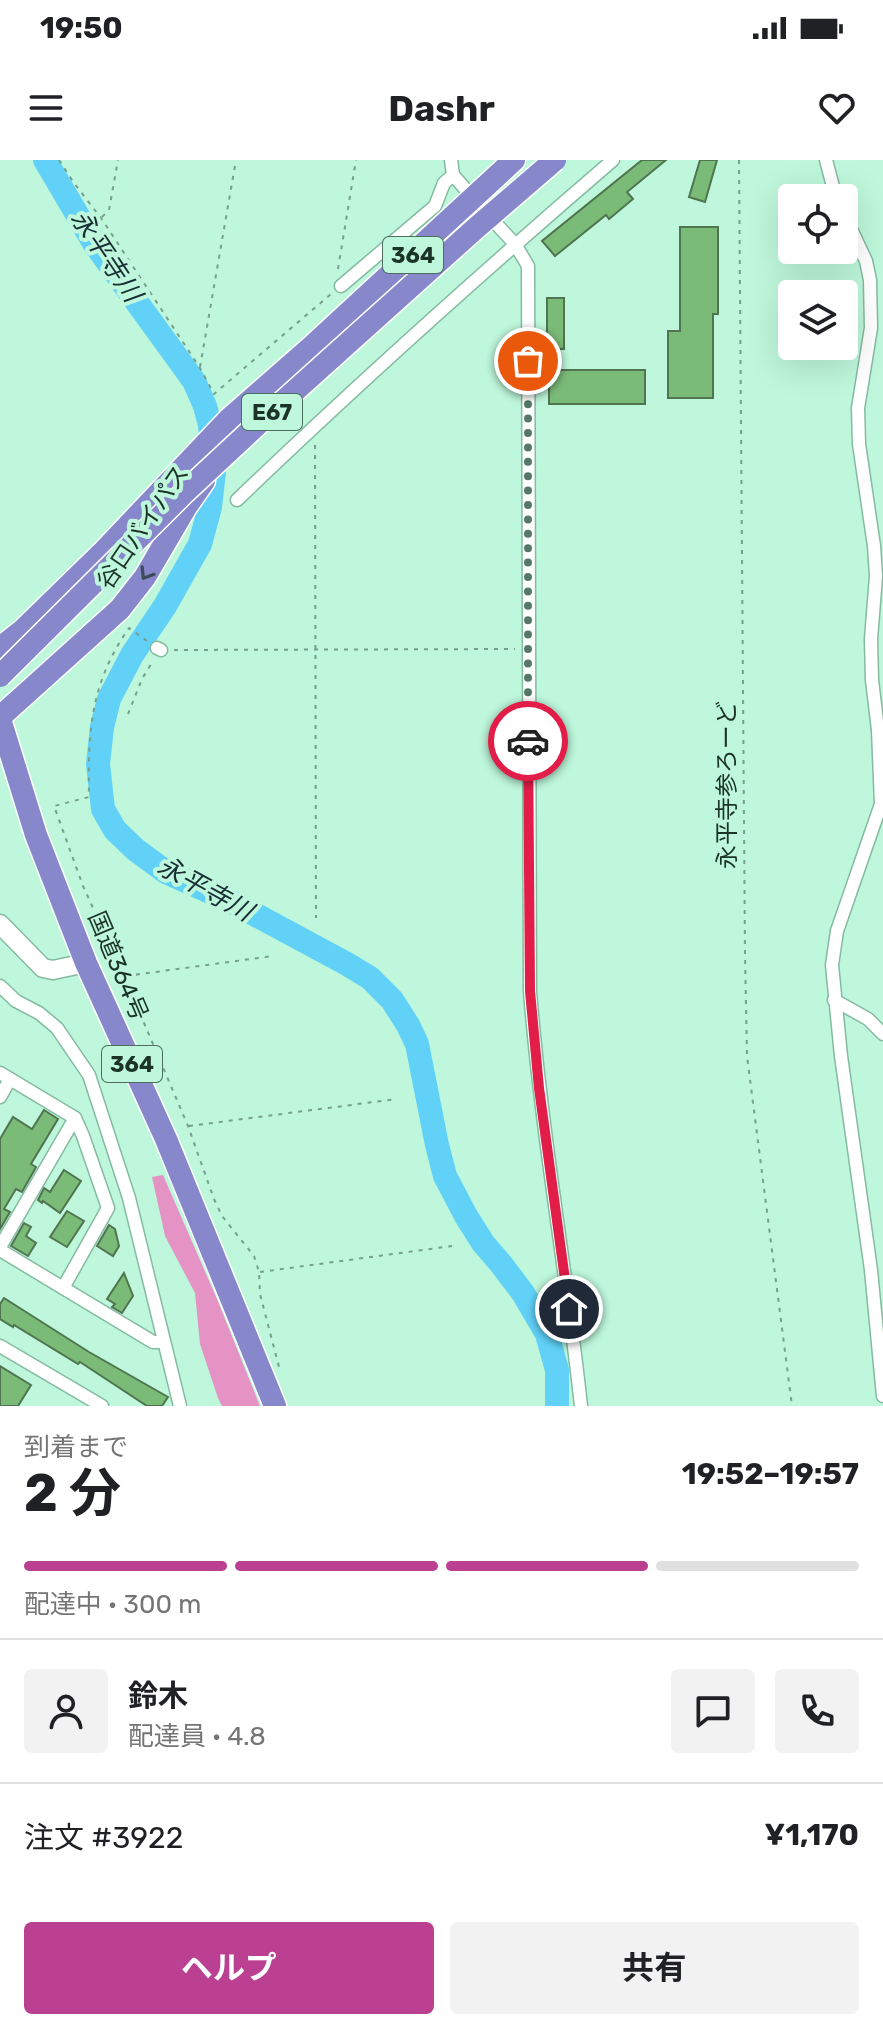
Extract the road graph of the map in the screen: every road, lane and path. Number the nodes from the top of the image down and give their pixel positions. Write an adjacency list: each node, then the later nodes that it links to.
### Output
1 (59, 160): 14 (path)
2 (118, 160): 14 (path)
3 (236, 160): 18 (path)
4 (356, 160): 17 (path)
5 (451, 160): 11 (street)
6 (514, 160): 13 (highway, 谷口バイパス / 364)
7 (555, 160): 26 (highway, E67, bridge)
8 (613, 160): 15 (street)
9 (739, 160): 55 (path, 永平寺参ろーど)
10 (826, 160): 12 (street)
11 (453, 175): 13 (street); 17 (street)
12 (832, 184)
13 (474, 199): 15 (street); 20 (highway, 谷口バイパス / 364)
14 (101, 218): 18 (path)
15 (515, 244): 19 (street); 23 (street)
16 (858, 244): 35 (street)
17 (341, 286): 18 (path)
18 (200, 368)
19 (313, 428): 21 (street); 25 (path)
20 (232, 430): 22 (highway, 谷口バイパス / 364); 28 (highway, 谷口バイパス / 364, one-way to 28, bridge)
21 (237, 500)
22 (0, 648)
23 (528, 648): 25 (path); 54 (street)
24 (159, 649): 25 (path); 27 (path); 33 (path)
25 (316, 650): 29 (path)
26 (0, 676)
27 (128, 714)
28 (0, 718): 32 (highway, 国道364号 / 364)
29 (316, 918)
30 (0, 924): 32 (main road)
31 (273, 956): 33 (path)
32 (86, 963): 53 (highway, 国道364号 / 364)
33 (124, 976): 41 (path)
34 (0, 986): 47 (street)
35 (834, 1000): 36 (street); 44 (street)
36 (883, 1034)
37 (5, 1076): 38 (street); 40 (street)
38 (0, 1097)
39 (397, 1099): 41 (path)
40 (75, 1118): 43 (street); 46 (street)
41 (188, 1126): 45 (path)
42 (452, 1246): 45 (path)
43 (0, 1248): 46 (street)
44 (877, 1270): 50 (street)
45 (259, 1272): 49 (path)
46 (63, 1288): 47 (street)
47 (163, 1342): 52 (street)
48 (0, 1346): 51 (street)
49 (279, 1367)
50 (883, 1396)
51 (102, 1406)
52 (180, 1406)
53 (275, 1406)
54 (581, 1406)
55 (792, 1406)

